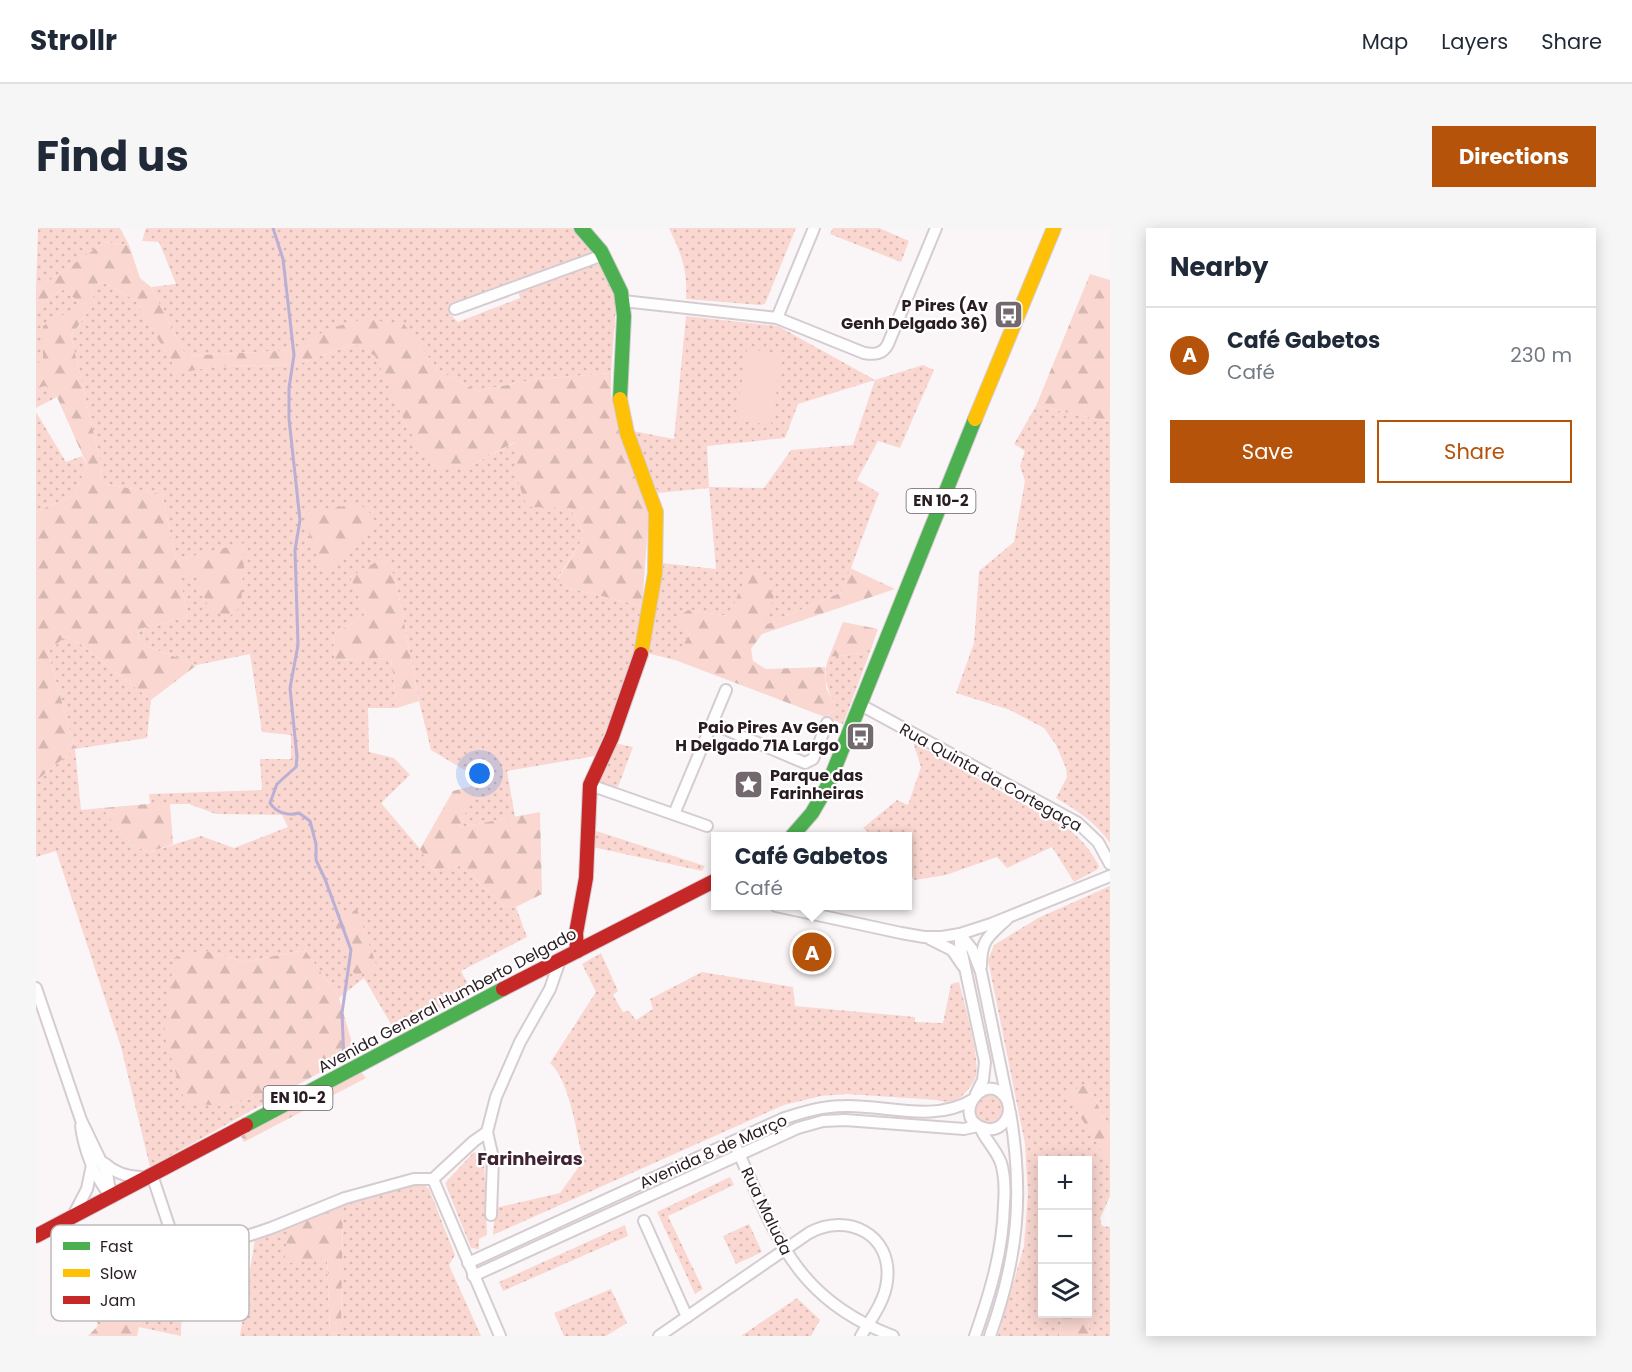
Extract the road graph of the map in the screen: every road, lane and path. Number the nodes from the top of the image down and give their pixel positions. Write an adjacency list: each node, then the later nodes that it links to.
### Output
1 (581, 228): 5 (main road)
2 (814, 228): 8 (street)
3 (936, 228): 8 (street)
4 (1054, 228): 10 (main road, EN 10-2)
5 (603, 255): 6 (main road); 7 (street)
6 (623, 301): 8 (street); 13 (main road)
7 (455, 309)
8 (777, 318)
9 (726, 690): 12 (street)
10 (859, 704): 16 (main road, EN 10-2); 17 (street, Rua Quinta da Cortegaça)
11 (827, 723): 12 (street)
12 (713, 724): 14 (street)
13 (590, 785): 14 (street); 24 (main road)
14 (674, 814): 15 (street)
15 (707, 826)
16 (798, 832)
17 (1110, 864)
18 (1110, 876): 21 (street)
19 (711, 883): 24 (main road, Avenida General Humberto Delgado / EN 10-2)
20 (795, 910): 23 (street)
21 (1012, 915): 22 (street); 26 (street)
22 (960, 934): 23 (street); 26 (street); 27 (street)
23 (924, 937): 27 (street)
24 (577, 951): 25 (main road, Avenida General Humberto Delgado / EN 10-2)
25 (560, 959): 32 (street); 36 (main road, Avenida General Humberto Delgado / EN 10-2)
26 (981, 972): 30 (street)
27 (967, 975): 29 (street)
28 (36, 987): 35 (street)
29 (973, 1098): 30 (street); 31 (street); 33 (street, Avenida 8 de Março)
30 (1009, 1105): 31 (street); 56 (street)
31 (979, 1126): 34 (street, Avenida 8 de Março); 55 (street)
32 (487, 1132): 37 (street); 39 (street)
33 (733, 1142): 34 (street, Rua Maluda); 48 (street, Avenida 8 de Março)
34 (739, 1154): 47 (street, Rua Maluda); 49 (street, Avenida 8 de Março)
35 (96, 1162): 36 (street); 38 (street); 40 (street)
36 (149, 1176): 38 (main road, Avenida General Humberto Delgado / EN 10-2); 43 (street)
37 (433, 1179): 45 (street); 48 (street)
38 (111, 1196): 40 (main road, Avenida General Humberto Delgado / EN 10-2)
39 (491, 1215)
40 (72, 1217): 42 (main road, Avenida General Humberto Delgado / EN 10-2)
41 (644, 1221): 50 (street)
42 (57, 1225)
43 (168, 1225)
44 (51, 1228): 46 (main road, Avenida General Humberto Delgado / EN 10-2)
45 (249, 1235)
46 (36, 1236)
47 (784, 1250): 50 (street); 51 (street, Rua Maluda); 51 (street)
48 (468, 1263): 49 (street)
49 (473, 1276): 52 (street)
50 (687, 1317): 53 (street)
51 (864, 1331): 54 (street, Rua Maluda)
52 (500, 1336)
53 (659, 1336)
54 (893, 1336)
55 (975, 1336)
56 (990, 1336)

